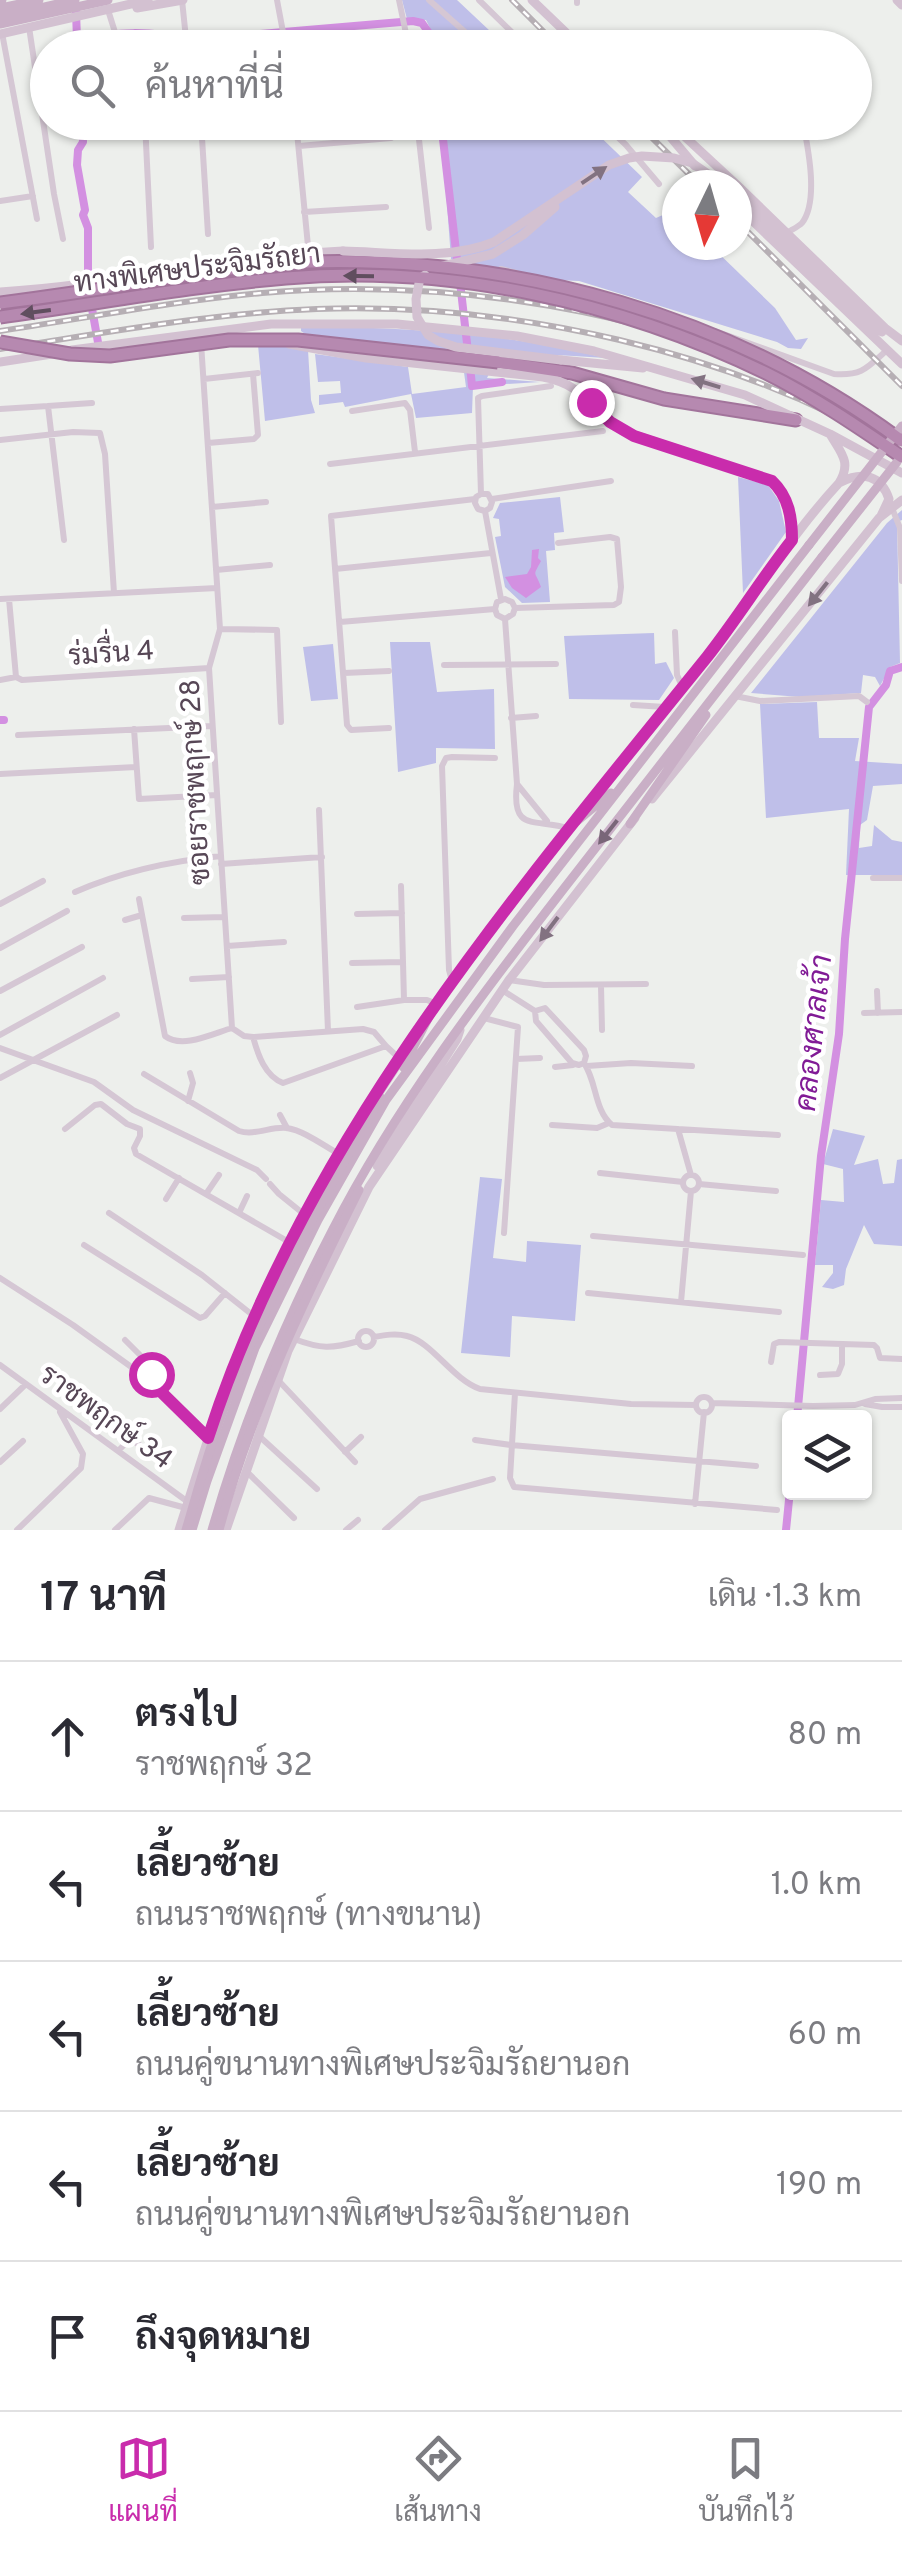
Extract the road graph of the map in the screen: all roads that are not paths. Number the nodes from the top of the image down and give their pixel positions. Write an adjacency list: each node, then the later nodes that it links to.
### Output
1 (39, 0): 12 (main road)
2 (148, 0): 10 (main road)
3 (183, 0): 10 (main road); 17 (street)
4 (277, 0): 18 (street)
5 (400, 0): 19 (street)
6 (429, 0): 20 (street)
7 (479, 0): 21 (street)
8 (532, 0): 22 (main road)
9 (540, 0): 23 (main road)
10 (108, 5): 11 (main road); 16 (street)
11 (78, 7): 13 (main road); 14 (main road)
12 (0, 8)
13 (65, 14): 14 (main road); 15 (main road)
14 (0, 27): 15 (main road); 42 (street)
15 (29, 27): 24 (street)
16 (116, 30)
17 (186, 30)
18 (282, 30)
19 (407, 30)
20 (463, 30)
21 (510, 30)
22 (563, 30)
23 (571, 30)
24 (30, 32)
25 (48, 140): 53 (street)
26 (146, 140): 55 (street)
27 (202, 140): 52 (street)
28 (298, 140): 35 (street)
29 (368, 140): 35 (street)
30 (419, 140): 50 (street)
31 (620, 140): 40 (street)
32 (673, 140): 36 (main road)
33 (686, 140): 36 (main road)
34 (806, 140): 51 (street)
35 (299, 146): 47 (street)
36 (708, 164): 38 (main road); 39 (main road)
37 (701, 170): 41 (main road, one-way to 37, bridge)
38 (707, 170)
39 (716, 170)
40 (658, 184)
41 (568, 192): 57 (main road, bridge); 69 (main road, bridge)
42 (33, 196): 44 (street); 48 (street)
43 (752, 199): 51 (main road)
44 (0, 202)
45 (386, 207): 47 (street)
46 (752, 211): 60 (main road)
47 (304, 212): 54 (street)
48 (37, 220)
49 (752, 220): 65 (main road)
50 (428, 228)
51 (788, 232): 64 (main road)
52 (208, 234)
53 (63, 239)
54 (308, 246)
55 (152, 247)
56 (501, 270): 65 (street)
57 (0, 292)
58 (0, 304): 82 (highway, ทางพิเศษประจิมรัถยา, bridge)
59 (0, 318): 86 (highway, ทางพิเศษประจิมรัถยา, one-way to 59, bridge)
60 (865, 320): 64 (main road); 67 (main road)
61 (233, 328): 62 (main road); 68 (main road); 69 (main road)
62 (200, 332): 66 (main road); 70 (street, ซอยราชพฤกษ์ 28)
63 (0, 342): 68 (highway, bridge)
64 (902, 342)
65 (887, 350): 67 (main road)
66 (0, 362)
67 (902, 362)
68 (493, 366): 76 (highway); 101 (main road)
69 (656, 368): 76 (main road, one-way to 69)
70 (204, 379): 83 (street, ซอยราชพฤกษ์ 28); 83 (street)
71 (551, 386): 84 (street)
72 (92, 403): 73 (street)
73 (48, 406): 74 (street); 80 (street)
74 (0, 409)
75 (352, 411): 85 (street)
76 (796, 420): 79 (main road)
77 (902, 426): 142 (main road, bridge)
78 (603, 431): 84 (street)
79 (830, 434): 88 (main road); 90 (main road)
80 (52, 435): 81 (street); 100 (street); 109 (street)
81 (0, 440)
82 (902, 441)
83 (208, 443): 95 (street, ซอยราชพฤกษ์ 28)
84 (480, 445): 85 (street); 91 (street)
85 (414, 452): 87 (street)
86 (901, 458): 121 (main road, bridge)
87 (330, 464)
88 (902, 473)
89 (611, 482): 92 (street)
90 (839, 483): 98 (main road); 101 (main road)
91 (478, 496): 92 (street); 97 (street); 105 (street)
92 (492, 499): 97 (street)
93 (902, 500): 96 (main road)
94 (266, 502): 95 (street)
95 (212, 507): 106 (street, ซอยราชพฤกษ์ 28)
96 (892, 508): 98 (main road); 99 (street)
97 (484, 511): 103 (street)
98 (879, 518): 128 (main road, one-way to 128)
99 (901, 528): 107 (street)
100 (64, 540)
101 (792, 540): 127 (main road)
102 (558, 542): 112 (street)
103 (491, 553): 105 (street); 111 (street)
104 (270, 564): 106 (street)
105 (335, 569): 115 (street)
106 (216, 570): 108 (street, ซอยราชพฤกษ์ 28)
107 (902, 581)
108 (217, 588): 109 (street); 116 (street, ซอยราชพฤกษ์ 28)
109 (114, 593): 110 (street)
110 (5, 599): 125 (street)
111 (501, 600): 112 (street); 113 (street)
112 (514, 608): 114 (street)
113 (495, 610): 114 (street); 115 (street)
114 (506, 618): 118 (street)
115 (340, 622): 124 (street)
116 (220, 629): 122 (street, ซอยราชพฤกษ์ 28); 134 (street)
117 (674, 632): 127 (street)
118 (508, 664): 119 (street); 120 (street); 133 (street)
119 (556, 664)
120 (444, 666)
121 (738, 666): 148 (main road); 190 (main road, one-way to 190)
122 (209, 668): 125 (street, ร่มรื่น 4); 135 (street, ซอยราชพฤกษ์ 28)
123 (389, 672): 124 (street)
124 (344, 674): 136 (street)
125 (16, 677): 126 (street, ร่มรื่น 4)
126 (0, 680)
127 (682, 686): 131 (main road)
128 (735, 696): 129 (street); 148 (main road)
129 (866, 702)
130 (633, 705): 131 (street)
131 (666, 707): 147 (main road)
132 (536, 716): 133 (street)
133 (511, 718): 143 (street)
134 (281, 722)
135 (212, 726): 137 (street); 144 (street, ซอยราชพฤกษ์ 28)
136 (389, 728)
137 (134, 729): 138 (street); 140 (street)
138 (18, 735)
139 (495, 758): 175 (street)
140 (136, 768): 141 (street); 144 (street)
141 (0, 774)
142 (628, 778): 147 (main road); 209 (main road)
143 (517, 784): 146 (street); 146 (street)
144 (217, 795): 150 (street, ซอยราชพฤกษ์ 28)
145 (319, 810): 149 (street)
146 (548, 822): 147 (street)
147 (574, 824): 175 (main road)
148 (630, 824): 174 (main road, one-way to 174)
149 (322, 857): 150 (street); 193 (street)
150 (221, 860): 155 (street); 162 (street, ซอยราชพฤกษ์ 28)
151 (872, 878): 152 (street)
152 (902, 878)
153 (43, 881): 157 (street)
154 (401, 886): 160 (street)
155 (75, 892)
156 (139, 899): 161 (street)
157 (0, 904)
158 (67, 911): 168 (street)
159 (357, 914): 160 (street)
160 (402, 914): 169 (street)
161 (142, 915): 164 (street); 191 (street)
162 (225, 916): 163 (street); 166 (street, ซอยราชพฤกษ์ 28)
163 (184, 918)
164 (125, 920)
165 (284, 942): 166 (street)
166 (226, 946): 171 (street, ซอยราชพฤกษ์ 28)
167 (82, 947): 179 (street)
168 (0, 948)
169 (403, 962): 170 (street); 181 (street)
170 (352, 963)
171 (228, 977): 173 (street); 191 (street, ซอยราชพฤกษ์ 28)
172 (104, 978): 194 (street)
173 (192, 979)
174 (509, 980): 177 (street); 178 (main road)
175 (453, 982): 183 (main road)
176 (646, 984): 177 (street)
177 (601, 986): 192 (street)
178 (502, 990): 184 (street); 189 (main road)
179 (0, 991)
180 (877, 991): 185 (street)
181 (404, 1000): 182 (street); 183 (street)
182 (356, 1007)
183 (434, 1008): 201 (main road)
184 (535, 1011): 202 (street); 203 (street)
185 (878, 1012): 186 (street); 187 (street)
186 (902, 1012)
187 (864, 1013)
188 (116, 1015): 200 (street)
189 (483, 1018): 199 (street); 226 (main road)
190 (462, 1022): 226 (main road); 266 (main road)
191 (232, 1028): 195 (street)
192 (602, 1030)
193 (328, 1031): 195 (street); 196 (street)
194 (0, 1035)
195 (252, 1037): 196 (street)
196 (386, 1046): 201 (street)
197 (0, 1048): 200 (street)
198 (540, 1058): 199 (street)
199 (516, 1059): 234 (street)
200 (32, 1060): 208 (street); 233 (street)
201 (403, 1061): 209 (main road); 218 (main road)
202 (574, 1064): 203 (street); 205 (street)
203 (586, 1065): 204 (street); 212 (street)
204 (692, 1066)
205 (555, 1067)
206 (190, 1073): 210 (street)
207 (144, 1074): 210 (street)
208 (0, 1078)
209 (384, 1099): 258 (main road); 292 (main road, bridge)
210 (188, 1101): 214 (street)
211 (280, 1115): 214 (street)
212 (609, 1124): 213 (street); 216 (street)
213 (552, 1125)
214 (287, 1128): 218 (street)
215 (65, 1129): 222 (street)
216 (678, 1129): 217 (street); 221 (street)
217 (778, 1135)
218 (340, 1154): 233 (main road)
219 (600, 1173): 223 (street)
220 (219, 1175): 228 (street)
221 (690, 1175): 223 (street); 224 (street)
222 (179, 1178): 228 (street); 230 (street)
223 (683, 1182): 227 (street)
224 (699, 1184): 225 (street); 227 (street)
225 (776, 1190)
226 (362, 1192): 246 (main road); 293 (main road, bridge)
227 (691, 1192): 238 (street)
228 (206, 1194): 232 (street)
229 (247, 1196): 232 (street)
230 (166, 1199)
231 (109, 1213): 241 (street)
232 (239, 1213): 236 (street)
233 (305, 1214): 236 (main road)
234 (504, 1233)
235 (593, 1236): 238 (street)
236 (289, 1242): 245 (main road)
237 (84, 1245): 241 (street)
238 (686, 1245): 239 (street); 243 (street)
239 (803, 1256)
240 (0, 1278): 254 (street)
241 (226, 1292): 245 (street)
242 (588, 1293): 243 (street)
243 (681, 1302): 244 (street)
244 (780, 1312)
245 (255, 1317): 270 (main road)
246 (294, 1339): 249 (main road); 257 (street)
247 (124, 1340): 254 (street)
248 (842, 1345): 250 (street); 251 (street); 253 (street)
249 (288, 1351): 255 (main road); 266 (main road)
250 (902, 1360)
251 (770, 1362)
252 (0, 1366): 256 (street, ราชพฤกษ์ 34)
253 (820, 1375)
254 (148, 1379): 270 (street)
255 (277, 1380): 268 (main road); 276 (street)
256 (26, 1384): 263 (street, ราชพฤกษ์ 34); 265 (street)
257 (515, 1393): 260 (street); 274 (street)
258 (236, 1396): 280 (main road); 292 (main road)
259 (902, 1398): 262 (street)
260 (696, 1404): 261 (street); 267 (street)
261 (712, 1404): 262 (street); 267 (street)
262 (864, 1404): 264 (street)
263 (56, 1406): 275 (street, ราชพฤกษ์ 34); 290 (street)
264 (902, 1407)
265 (0, 1409)
266 (252, 1410): 293 (main road)
267 (704, 1412): 279 (street)
268 (258, 1434): 282 (main road); 284 (street)
269 (362, 1437): 276 (street)
270 (208, 1438): 280 (main road)
271 (475, 1440): 274 (street)
272 (23, 1441): 277 (street)
273 (141, 1446): 275 (street)
274 (511, 1446): 279 (street); 285 (street)
275 (118, 1451): 286 (street, ราชพฤกษ์ 34)
276 (345, 1452): 278 (street)
277 (0, 1462)
278 (355, 1462)
279 (700, 1462): 281 (street); 285 (street)
280 (199, 1466): 286 (main road)
281 (756, 1466)
282 (245, 1470): 288 (street); 293 (main road)
283 (493, 1479): 295 (street)
284 (317, 1489)
285 (695, 1504): 287 (street)
286 (187, 1505): 291 (street); 292 (main road)
287 (778, 1510)
288 (294, 1518)
289 (358, 1520): 294 (street)
290 (17, 1530)
291 (115, 1530)
292 (186, 1530)
293 (219, 1530)
294 (346, 1530)
295 (385, 1530)

